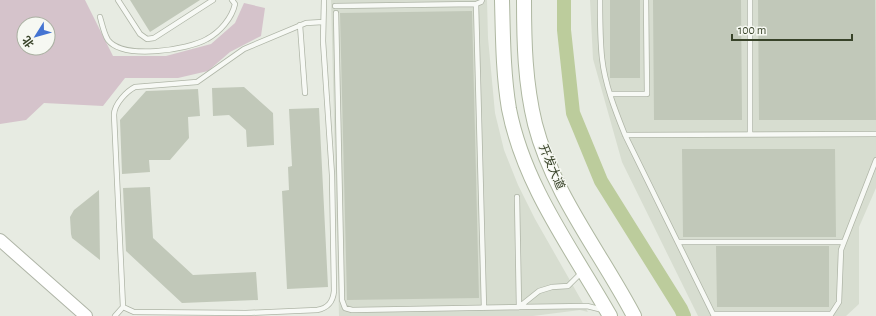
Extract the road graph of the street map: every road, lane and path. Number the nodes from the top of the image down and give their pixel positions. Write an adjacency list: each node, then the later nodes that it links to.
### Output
1 (118, 0): 2 (lane)
2 (213, 0)
3 (232, 0): 14 (lane)
4 (324, 0): 15 (lane)
5 (482, 0): 11 (lane)
6 (502, 0): 28 (main road, 开发大道)
7 (524, 0): 38 (main road, 开发大道)
8 (600, 0): 18 (lane)
9 (646, 0): 18 (lane)
10 (750, 0): 20 (lane)
11 (476, 4): 12 (lane); 31 (lane)
12 (336, 6)
13 (336, 13): 31 (lane)
14 (100, 17)
15 (323, 22): 16 (lane); 29 (lane)
16 (300, 25): 17 (lane); 29 (lane)
17 (305, 93)
18 (610, 94): 19 (lane)
19 (625, 134): 20 (lane); 25 (lane)
20 (750, 134): 21 (lane)
21 (876, 134)
22 (876, 160): 26 (lane)
23 (517, 197): 30 (lane)
24 (0, 240): 36 (main road)
25 (678, 242): 26 (lane); 33 (lane)
26 (843, 242): 34 (lane)
27 (0, 251): 35 (main road)
28 (583, 270): 30 (lane); 32 (main road, 开发大道)
29 (123, 307): 37 (lane)
30 (519, 307): 31 (lane); 32 (lane)
31 (484, 308)
32 (608, 314)
33 (714, 315): 34 (lane)
34 (831, 315)
35 (73, 316)
36 (86, 316)
37 (115, 316)
38 (634, 316)

